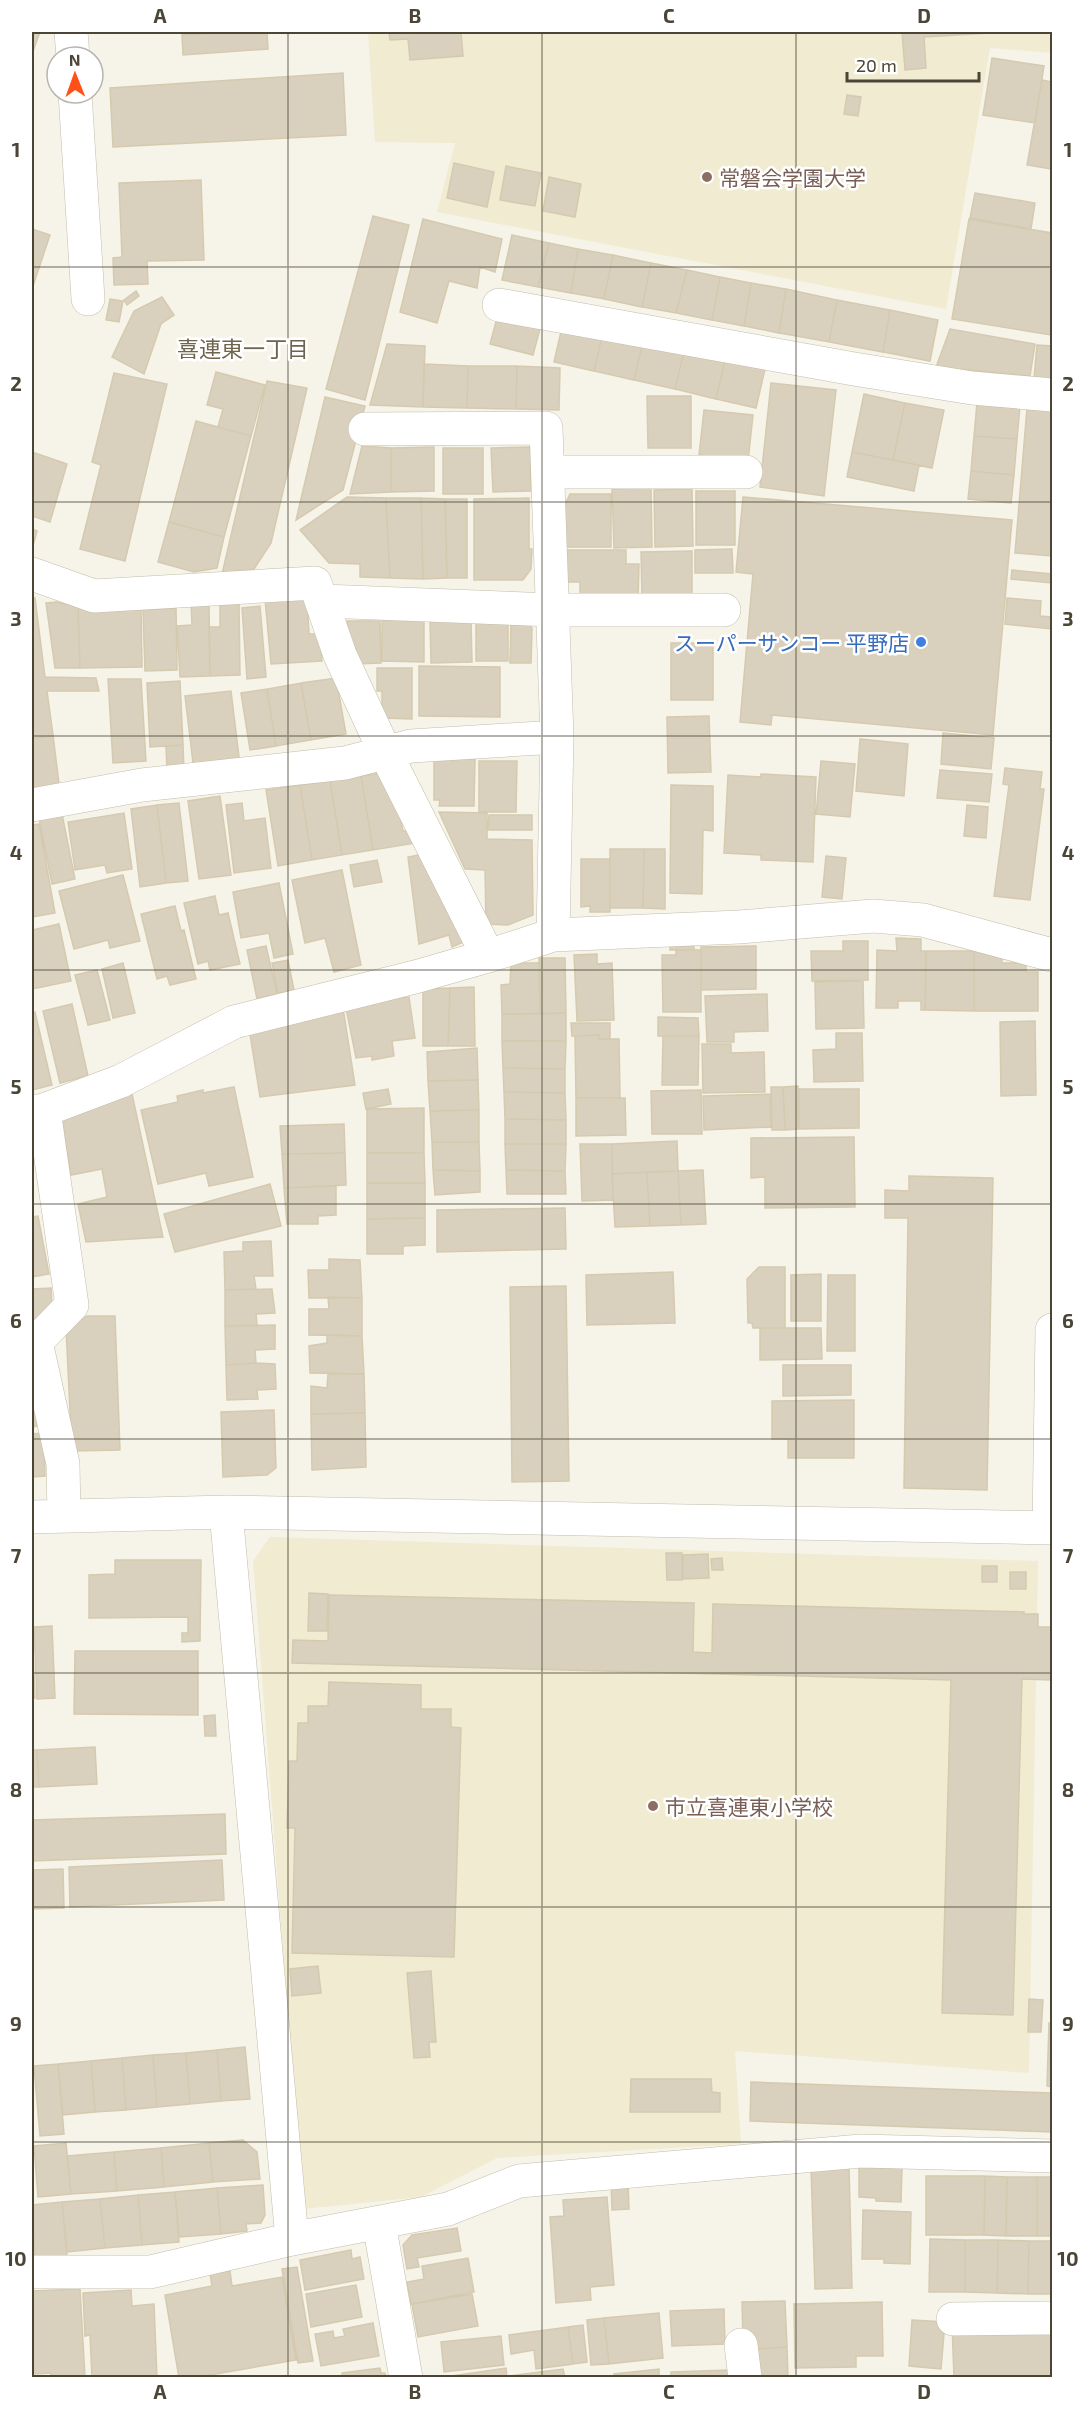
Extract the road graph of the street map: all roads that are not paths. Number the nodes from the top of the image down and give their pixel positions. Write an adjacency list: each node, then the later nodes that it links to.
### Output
1 (76, 105): 2 (street)
2 (88, 299)
3 (498, 305): 4 (street)
4 (1053, 395)
5 (365, 429): 6 (street)
6 (548, 472): 7 (street); 10 (street)
7 (746, 472)
8 (32, 574): 9 (street)
9 (323, 601): 10 (street); 13 (street)
10 (552, 610): 11 (street); 12 (street)
11 (724, 610)
12 (557, 736): 13 (street); 15 (street)
13 (385, 752): 14 (street); 17 (street)
14 (32, 805)
15 (553, 935): 16 (street); 17 (street)
16 (1053, 955)
17 (488, 956): 18 (street)
18 (38, 1111): 21 (street)
19 (1053, 1330): 23 (street)
20 (226, 1512): 21 (street); 23 (street); 26 (street)
21 (64, 1516): 22 (street)
22 (32, 1517)
23 (1051, 1528)
24 (1053, 2157): 25 (street)
25 (379, 2223): 26 (street); 31 (street)
26 (292, 2239): 27 (street)
27 (32, 2272)
28 (1053, 2318): 29 (street)
29 (953, 2319)
30 (741, 2345): 32 (street)
31 (406, 2378)
32 (745, 2378)

